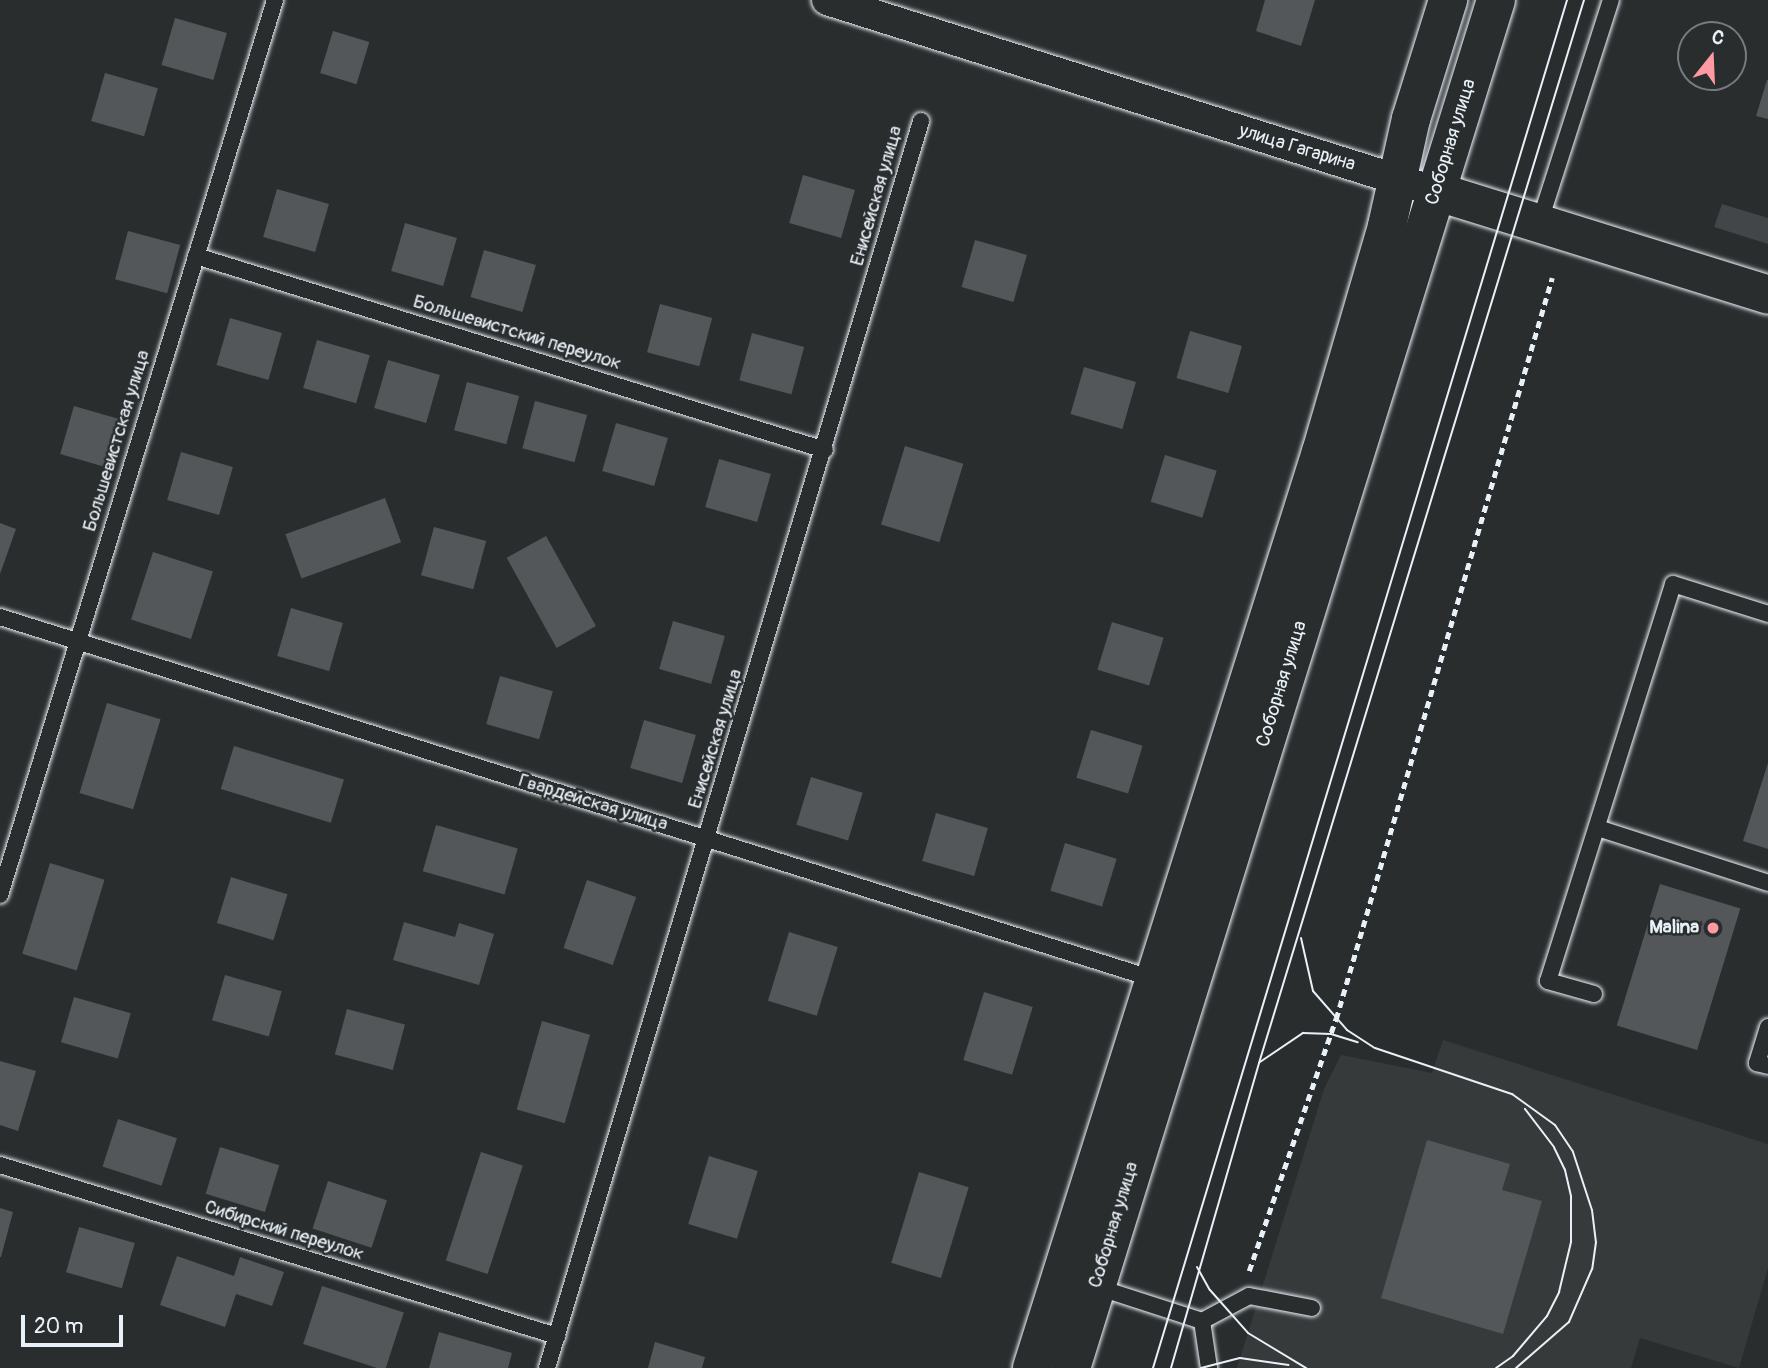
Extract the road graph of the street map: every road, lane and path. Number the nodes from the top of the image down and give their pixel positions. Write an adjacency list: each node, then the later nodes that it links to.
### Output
1 (275, 0): 10 (lane, Большевистская улица)
2 (827, 0): 7 (street, улица Гагарина)
3 (1448, 0): 7 (main road, Соборная улица)
4 (1496, 0): 8 (main road, Соборная улица)
5 (1611, 0): 9 (lane)
6 (921, 121): 13 (lane, Енисейская улица)
7 (1398, 180): 8 (street, улица Гагарина); 21 (main road, Соборная улица)
8 (1435, 191): 9 (main road, улица Гагарина); 21 (main road, Соборная улица)
9 (1539, 224): 12 (main road, улица Гагарина)
10 (196, 256): 13 (lane, Большевистский переулок); 16 (lane, Большевистская улица)
11 (1552, 278): 27 (path)
12 (1768, 295)
13 (825, 450): 18 (lane, Енисейская улица)
14 (1768, 614): 17 (lane)
15 (0, 617): 16 (lane, Гвардейская улица)
16 (78, 642): 18 (lane, Гвардейская улица); 20 (lane, Большевистская улица)
17 (1598, 828): 19 (lane); 22 (lane)
18 (708, 839): 21 (lane, Гвардейская улица); 30 (lane, Енисейская улица)
19 (1768, 883)
20 (0, 895)
21 (1170, 984): 26 (main road, Соборная улица)
22 (1594, 994)
23 (1768, 1027): 24 (lane)
24 (1768, 1066)
25 (0, 1165): 30 (lane, Сибирский переулок)
26 (1078, 1281): 29 (lane); 32 (main road, Соборная улица); 33 (main road, Соборная улица)
27 (1239, 1301): 28 (lane); 29 (lane)
28 (1312, 1308)
29 (1202, 1321): 34 (lane)
30 (557, 1336): 31 (lane, Енисейская улица)
31 (547, 1368)
32 (1032, 1368)
33 (1071, 1368)
34 (1209, 1368)

